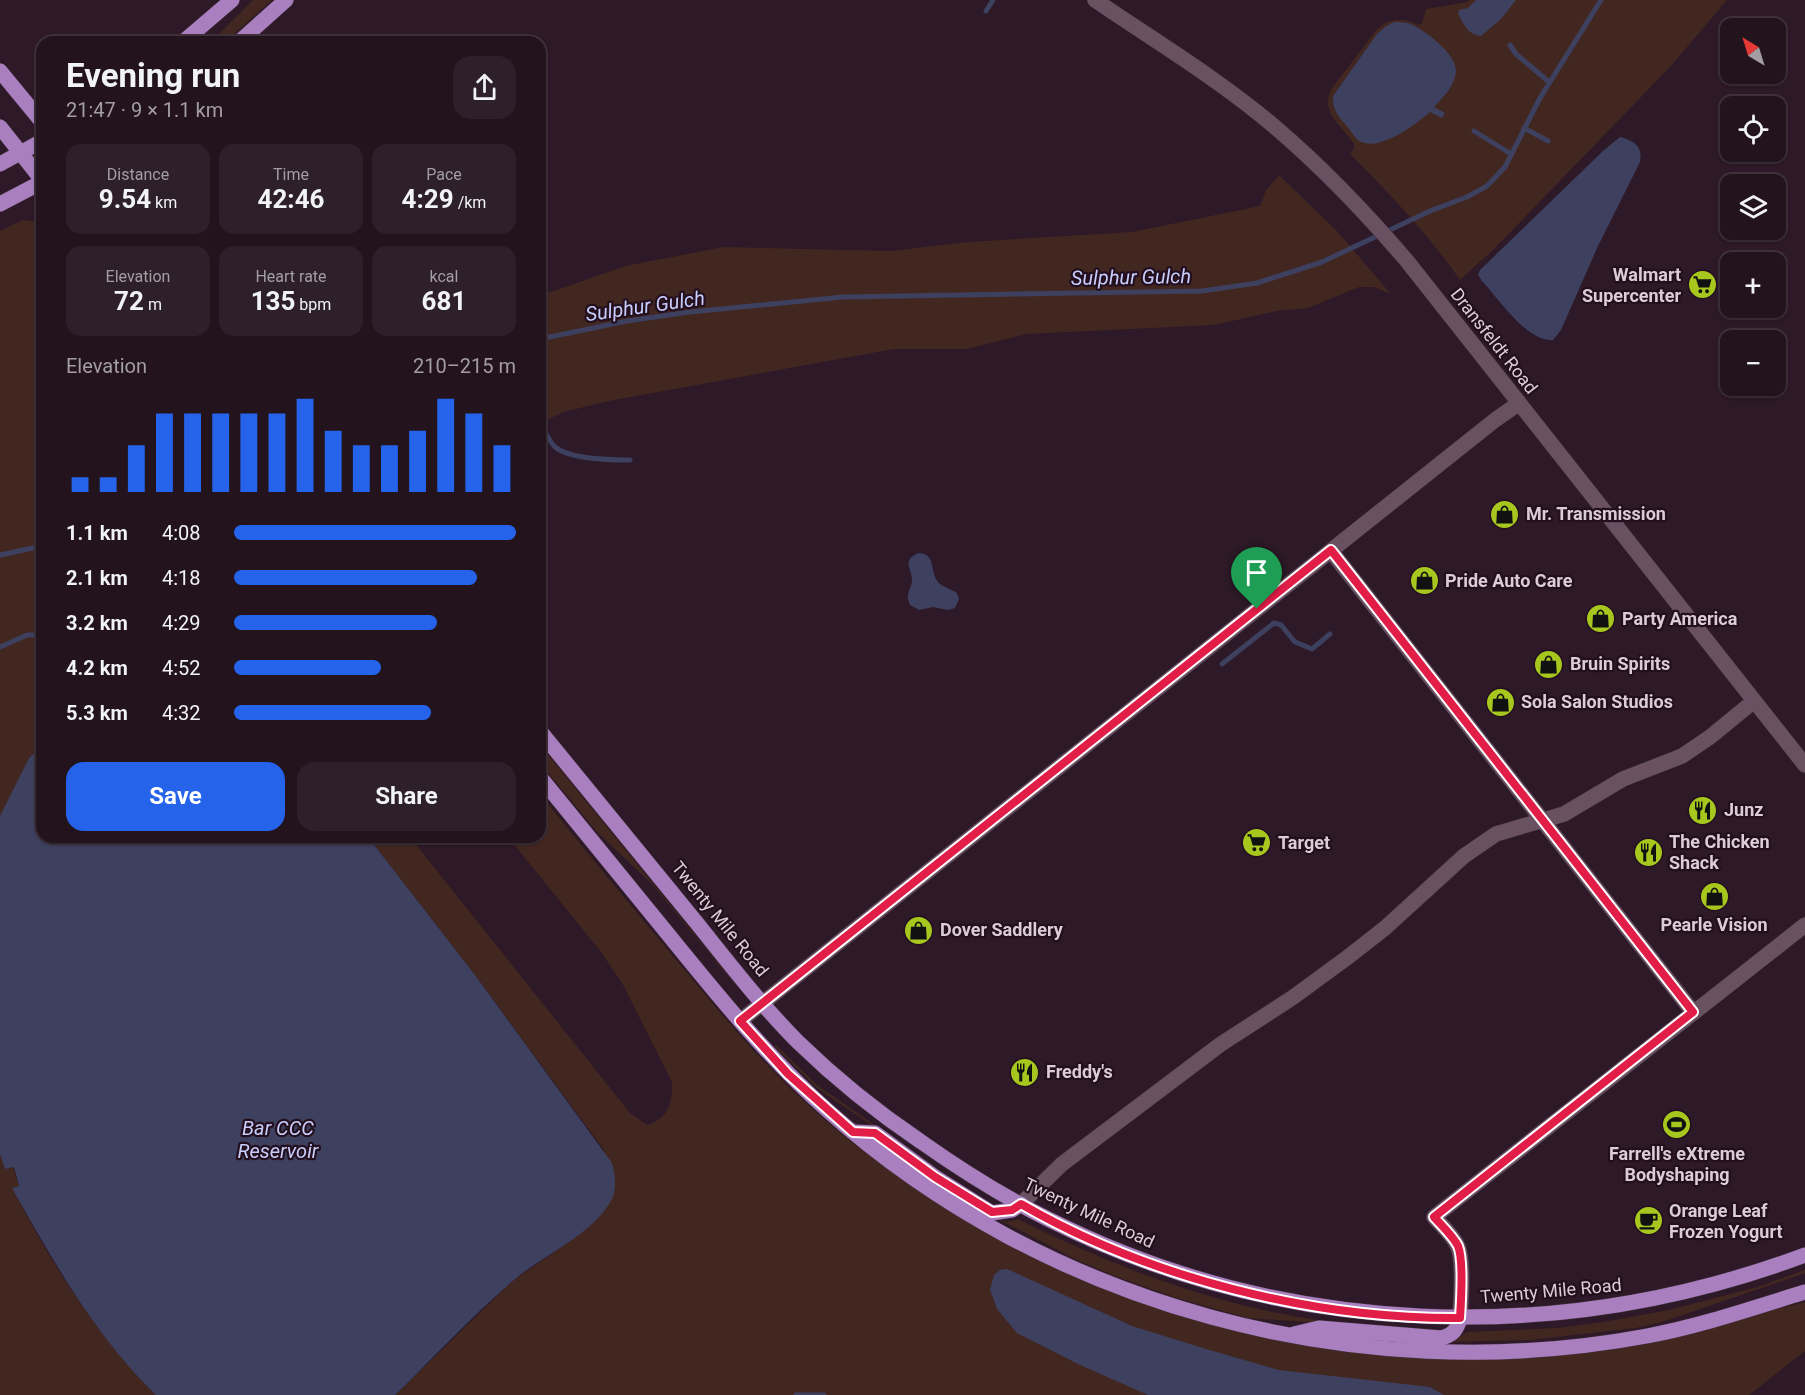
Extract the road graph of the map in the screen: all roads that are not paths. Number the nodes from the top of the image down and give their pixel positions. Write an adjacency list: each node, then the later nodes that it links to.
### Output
1 (232, 0): 4 (main road)
2 (286, 0): 5 (main road)
3 (1095, 0): 15 (street, Dransfeldt Road)
4 (190, 36)
5 (246, 36)
6 (0, 71): 7 (main road)
7 (36, 115)
8 (0, 127): 10 (main road)
9 (36, 144): 10 (main road)
10 (20, 153): 11 (main road); 12 (main road)
11 (0, 164)
12 (36, 173)
13 (36, 184): 14 (main road)
14 (0, 204)
15 (1518, 404): 16 (street); 17 (street, Dransfeldt Road)
16 (1331, 550): 21 (street); 23 (street)
17 (1754, 701): 19 (street, Dransfeldt Road); 21 (street)
18 (546, 737): 23 (main road, Twenty Mile Road)
19 (1805, 765)
20 (546, 784): 25 (main road)
21 (1544, 821): 24 (street); 27 (street)
22 (1805, 925): 24 (street)
23 (762, 1002): 25 (street); 27 (main road, Twenty Mile Road)
24 (1693, 1012): 30 (street)
25 (740, 1021): 26 (main road)
26 (853, 1132): 27 (main road); 31 (main road)
27 (1021, 1204): 30 (main road, Twenty Mile Road)
28 (1805, 1255): 30 (main road, Twenty Mile Road)
29 (1805, 1292): 31 (main road)
30 (1460, 1318): 31 (main road)
31 (1288, 1335)

